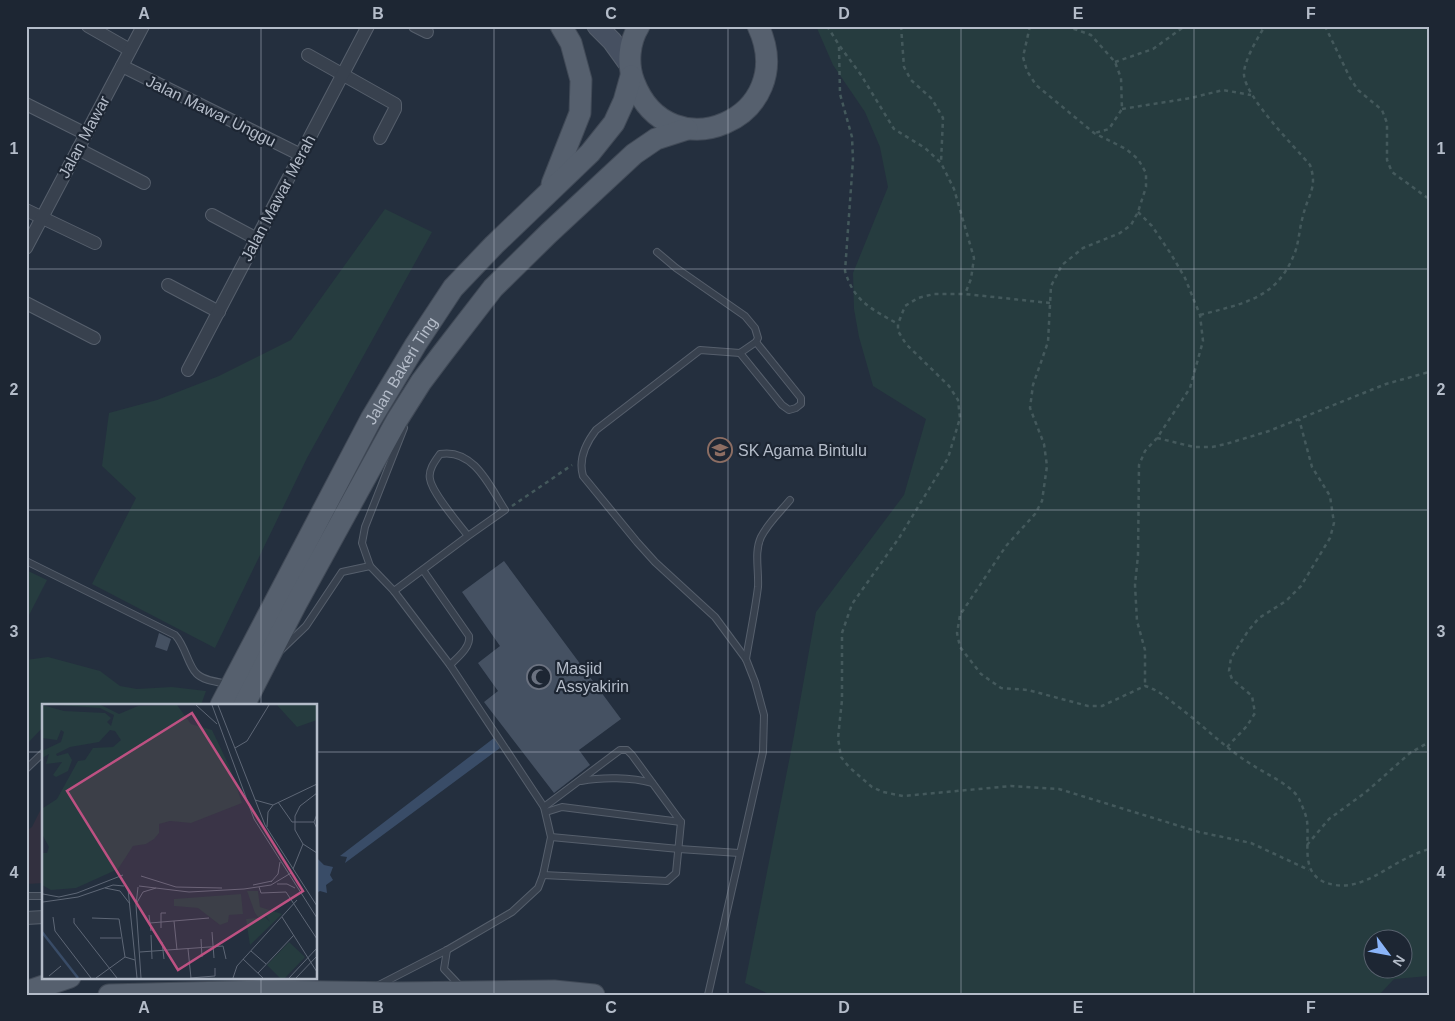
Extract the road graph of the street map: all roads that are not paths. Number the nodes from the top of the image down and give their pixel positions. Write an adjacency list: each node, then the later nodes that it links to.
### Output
1 (88, 26): 8 (street)
2 (143, 26): 8 (street, Jalan Mawar)
3 (368, 26): 12 (street, Jalan Mawar Merah)
4 (561, 26): 20 (main road)
5 (597, 26): 11 (main road)
6 (639, 26): 11 (main road, Jalan Bakeri Ting)
7 (758, 26): 14 (main road)
8 (130, 50): 10 (street, Jalan Mawar)
9 (308, 56): 12 (street)
10 (122, 66): 15 (street, Jalan Mawar); 18 (street, Jalan Mawar Unggu)
11 (631, 71): 14 (main road); 20 (main road, Jalan Bakeri Ting)
12 (343, 74): 16 (street); 18 (street, Jalan Mawar Merah)
13 (26, 104): 15 (street)
14 (687, 128): 35 (main road, Jalan Bakeri Ting)
15 (86, 134): 17 (street, Jalan Mawar)
16 (380, 138)
17 (78, 149): 19 (street); 23 (street, Jalan Mawar)
18 (301, 155): 24 (street, Jalan Mawar Merah)
19 (144, 183)
20 (548, 194): 45 (main road, Jalan Bakeri Ting)
21 (26, 210): 23 (street)
22 (212, 215): 24 (street)
23 (42, 218): 25 (street); 26 (street, Jalan Mawar)
24 (257, 239): 30 (street, Jalan Mawar Merah)
25 (95, 243)
26 (26, 248)
27 (657, 252): 32 (lane)
28 (168, 284): 30 (street)
29 (26, 303): 31 (street)
30 (219, 312): 34 (street, Jalan Mawar Merah)
31 (94, 338)
32 (756, 342): 33 (lane); 33 (lane)
33 (740, 353): 42 (lane)
34 (188, 370)
35 (421, 382): 39 (lane); 44 (main road, Jalan Bakeri Ting)
36 (790, 500): 42 (lane)
37 (468, 536): 37 (lane); 40 (lane)
38 (26, 561): 45 (lane)
39 (370, 566): 41 (lane); 44 (lane)
40 (423, 570): 41 (lane); 43 (lane)
41 (394, 591): 43 (lane)
42 (746, 659): 56 (lane)
43 (450, 665): 52 (lane)
44 (261, 670): 47 (main road, Jalan Bakeri Ting)
45 (230, 684): 46 (main road, Jalan Bakeri Ting)
46 (221, 704)
47 (244, 704)
48 (42, 754): 49 (lane)
49 (26, 769)
50 (578, 781): 51 (lane); 51 (lane); 52 (lane)
51 (652, 783): 53 (lane)
52 (545, 809): 53 (lane); 54 (lane)
53 (682, 822): 55 (lane)
54 (551, 837): 55 (lane); 57 (lane)
55 (679, 849): 56 (lane); 57 (lane)
56 (739, 853): 72 (lane)
57 (543, 875): 62 (lane)
58 (26, 896): 59 (lane)
59 (42, 896)
60 (42, 917): 61 (street)
61 (26, 918)
62 (447, 950): 68 (lane); 69 (lane)
63 (67, 978): 67 (main road)
64 (243, 978): 66 (main road)
65 (162, 989): 66 (main road); 70 (main road)
66 (261, 991): 68 (main road)
67 (26, 992)
68 (367, 992): 69 (main road)
69 (466, 993): 71 (main road)
70 (109, 995)
71 (594, 995)
72 (708, 995)

